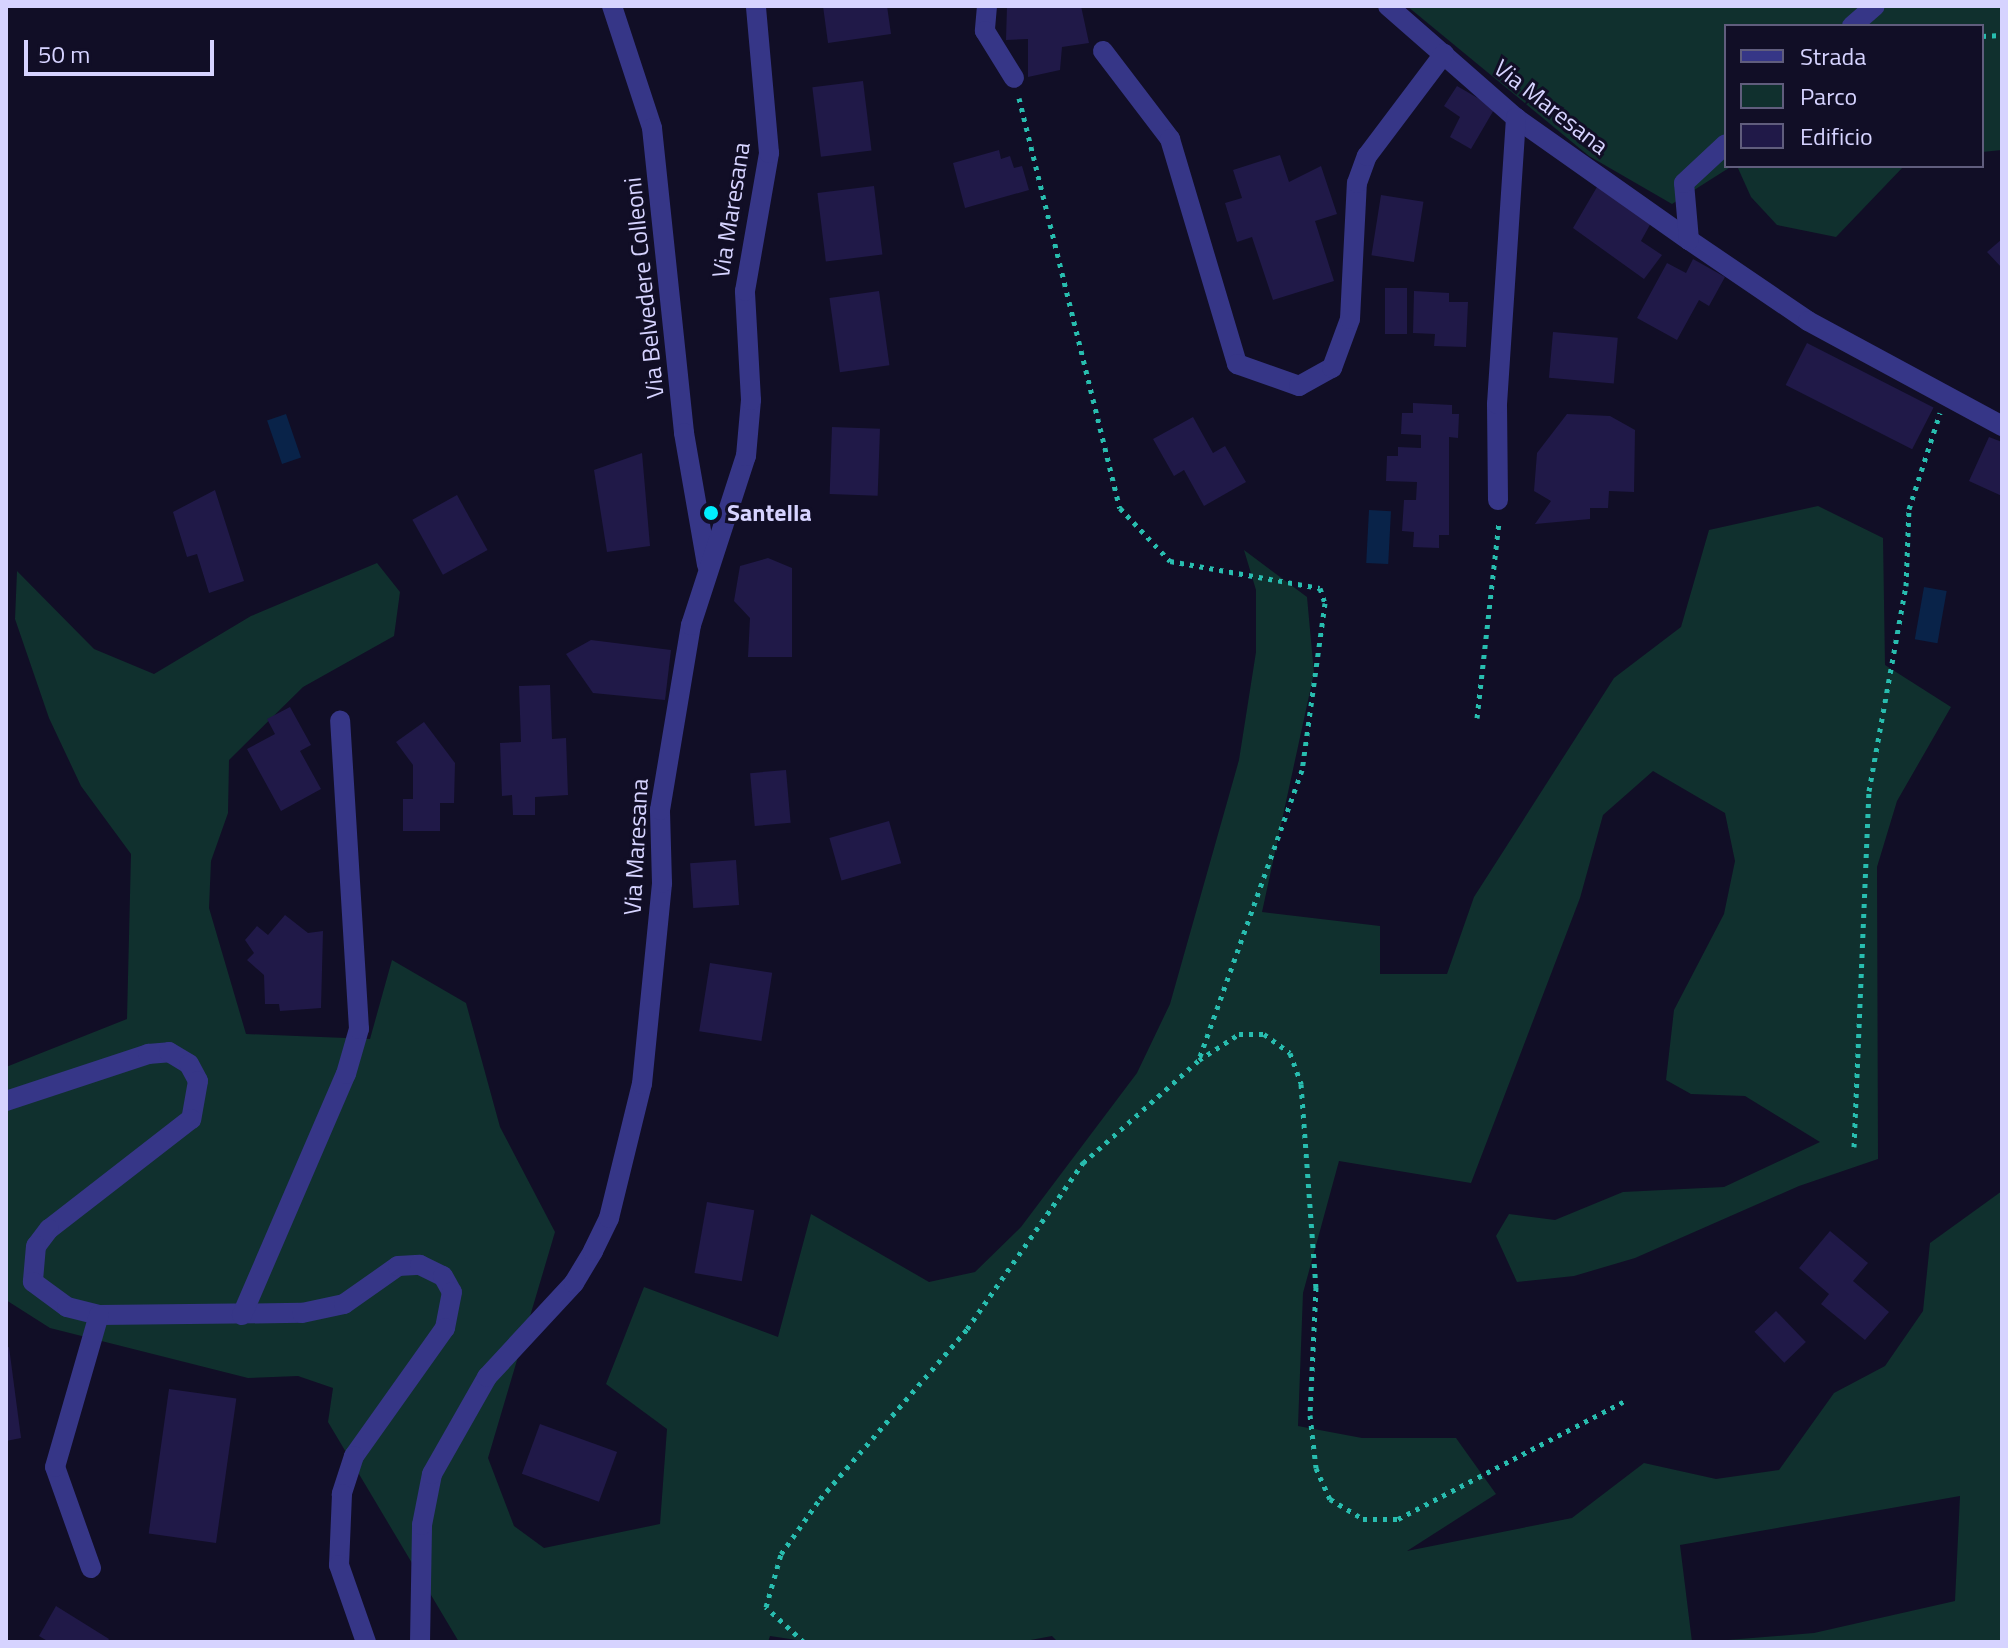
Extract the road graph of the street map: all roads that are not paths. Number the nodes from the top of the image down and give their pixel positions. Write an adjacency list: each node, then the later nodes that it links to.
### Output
1 (612, 6): 15 (street, Via Belvedere Colleoni)
2 (756, 6): 15 (street, Via Maresana)
3 (987, 6): 9 (street)
4 (1388, 6): 8 (street, Via Maresana)
5 (1875, 6): 6 (street)
6 (1854, 24)
7 (1103, 51): 8 (street)
8 (1444, 54): 10 (street, Via Maresana)
9 (1014, 78)
10 (1516, 118): 12 (street, Via Maresana); 14 (street)
11 (1724, 146): 12 (street)
12 (1689, 240): 13 (street, Via Maresana)
13 (2002, 426)
14 (1498, 500)
15 (707, 569): 22 (street, Via Maresana)
16 (340, 721): 19 (street)
17 (6, 1101): 18 (street)
18 (99, 1315): 19 (street); 20 (street)
19 (242, 1315): 21 (street)
20 (91, 1568)
21 (366, 1642)
22 (420, 1642)

